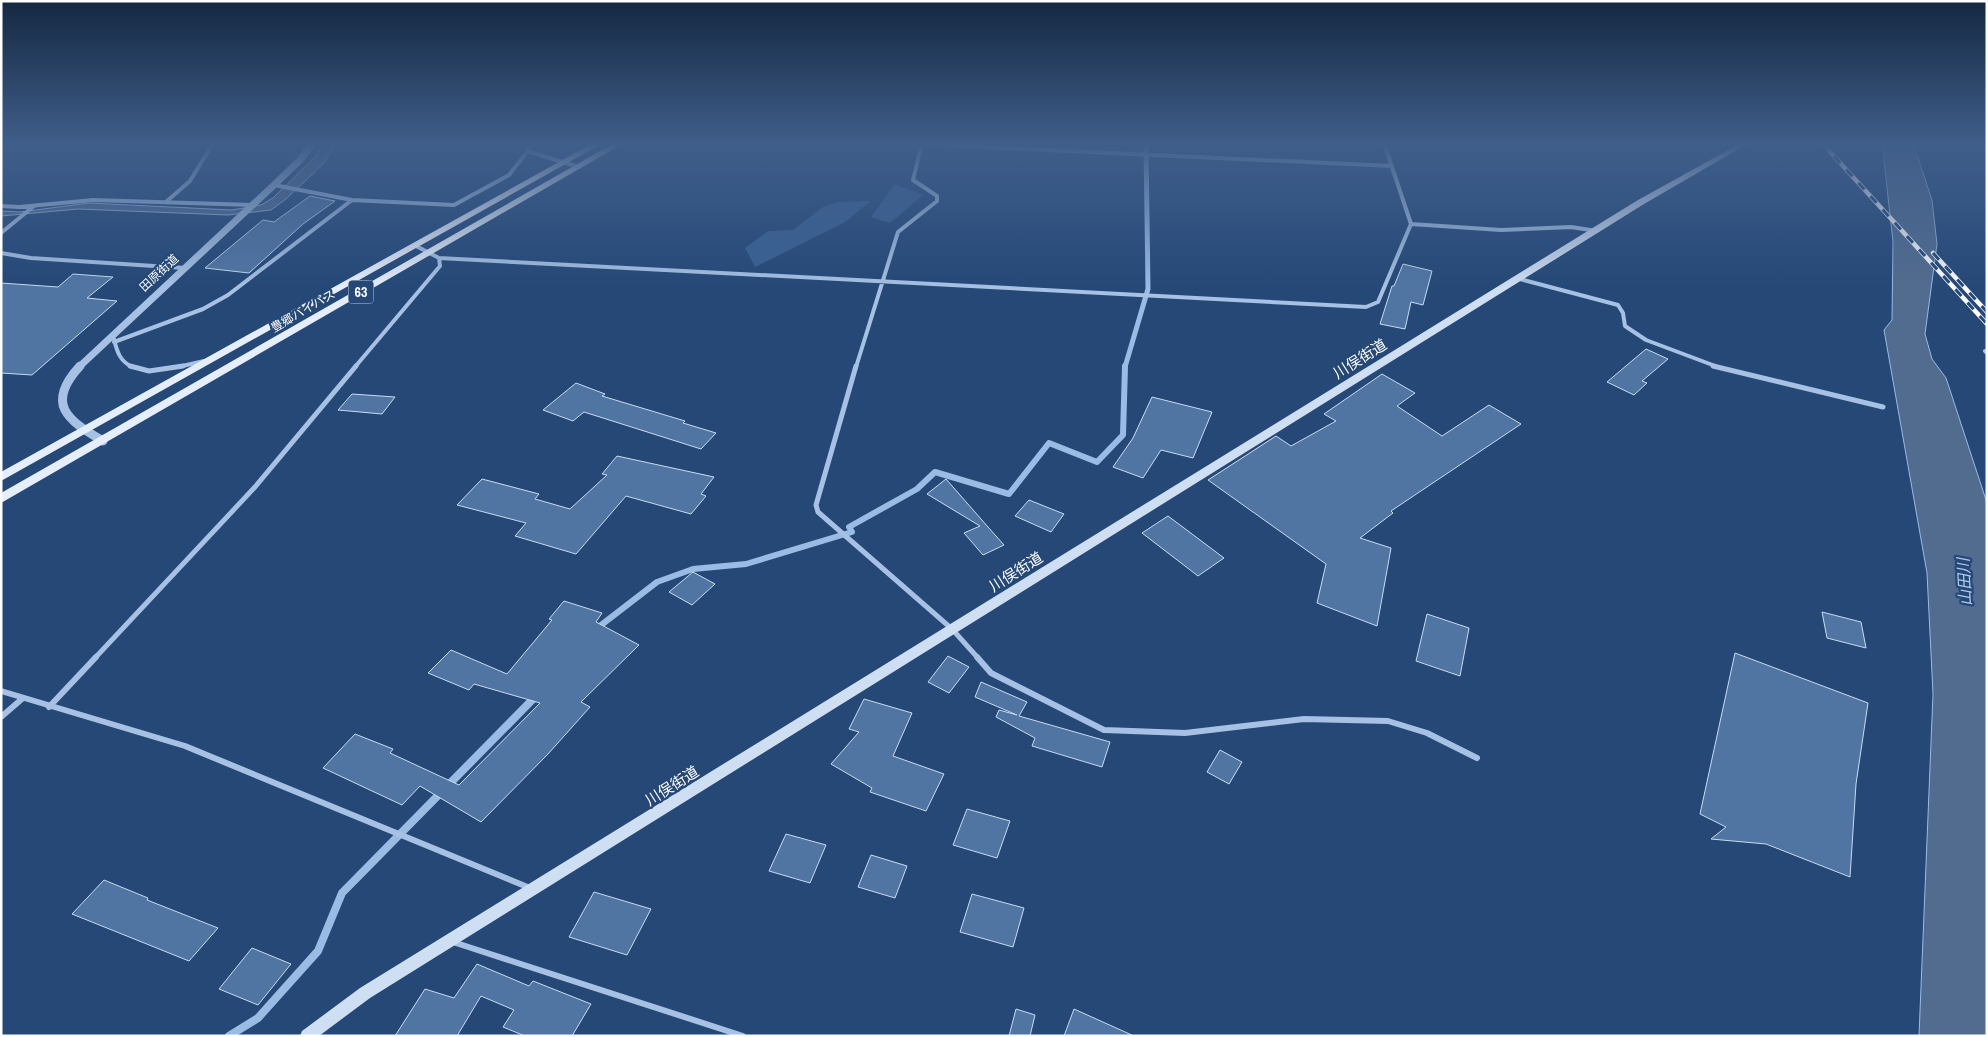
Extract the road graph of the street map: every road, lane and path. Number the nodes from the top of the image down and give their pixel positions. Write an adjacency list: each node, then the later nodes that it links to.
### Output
1 (179, 191): 11 (street)
2 (268, 191): 12 (street, 田原街道)
3 (304, 191): 10 (street)
4 (479, 191): 10 (street)
5 (512, 191): 18 (main road, 豊郷バイパス / 63)
6 (539, 191): 20 (main road, 豊郷バイパス / 63)
7 (930, 191): 23 (street)
8 (1400, 191): 15 (street)
9 (1660, 191): 16 (main road, 川俣街道)
10 (352, 200): 25 (street)
11 (167, 202): 12 (street); 14 (street)
12 (254, 205): 21 (street, 田原街道)
13 (1, 206): 14 (street)
14 (35, 206): 17 (street)
15 (1411, 224): 16 (street); 23 (street)
16 (1597, 231): 22 (main road, 川俣街道)
17 (1, 233)
18 (416, 246): 20 (street); 26 (main road, 豊郷バイパス / 63)
19 (1, 253): 21 (street)
20 (435, 255): 23 (street); 29 (main road, 豊郷バイパス / 63); 35 (street)
21 (185, 268): 24 (street, 田原街道)
22 (1520, 279): 27 (street); 32 (main road, 川俣街道)
23 (881, 280): 32 (street)
24 (113, 334): 25 (street); 28 (street, 田原街道)
25 (114, 342): 26 (street)
26 (217, 358): 28 (main road, 豊郷バイパス / 63)
27 (1883, 407)
28 (82, 430): 29 (street, 田原街道); 30 (main road, 63)
29 (103, 441): 31 (main road, 63)
30 (1, 477)
31 (1, 499)
32 (952, 630): 37 (street); 38 (main road, 川俣街道)
33 (1, 691): 34 (street)
34 (23, 698): 35 (street); 36 (street)
35 (49, 707): 38 (street)
36 (1, 717)
37 (1477, 758)
38 (534, 889): 39 (main road, 川俣街道)
39 (451, 941): 40 (main road, 川俣街道); 41 (street)
40 (307, 1036)
41 (743, 1036)

